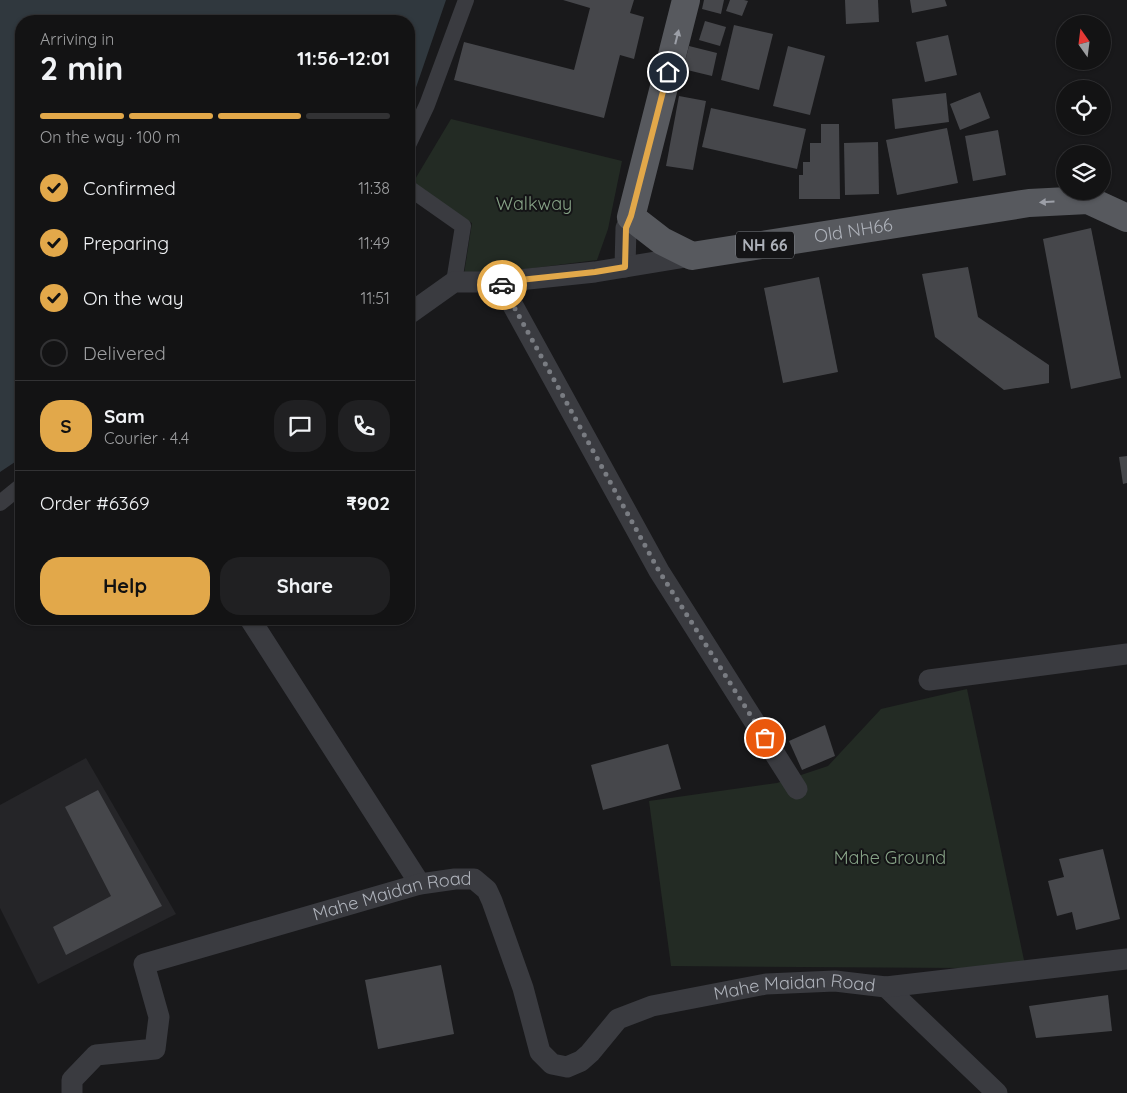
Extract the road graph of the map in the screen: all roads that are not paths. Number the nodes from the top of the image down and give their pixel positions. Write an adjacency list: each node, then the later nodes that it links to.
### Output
1 (466, 0): 3 (street)
2 (686, 0): 5 (main road, one-way to 2)
3 (415, 130)
4 (415, 192): 9 (street)
5 (631, 216): 7 (main road); 8 (street)
6 (1127, 218): 7 (main road, Old NH66 / NH 66, one-way to 7)
7 (692, 256): 8 (street)
8 (625, 267): 10 (street)
9 (454, 282): 10 (street); 11 (street)
10 (500, 282): 17 (street)
11 (415, 310)
12 (15, 491): 13 (street)
13 (0, 504)
14 (254, 625): 18 (street)
15 (1127, 654): 16 (street)
16 (929, 680)
17 (797, 789)
18 (420, 884): 20 (street, Mahe Maidan Road); 21 (street, Mahe Maidan Road)
19 (1127, 960): 20 (street, Mahe Maidan Road)
20 (886, 987): 22 (street, Mahe Maidan Road)
21 (72, 1093)
22 (997, 1093)

